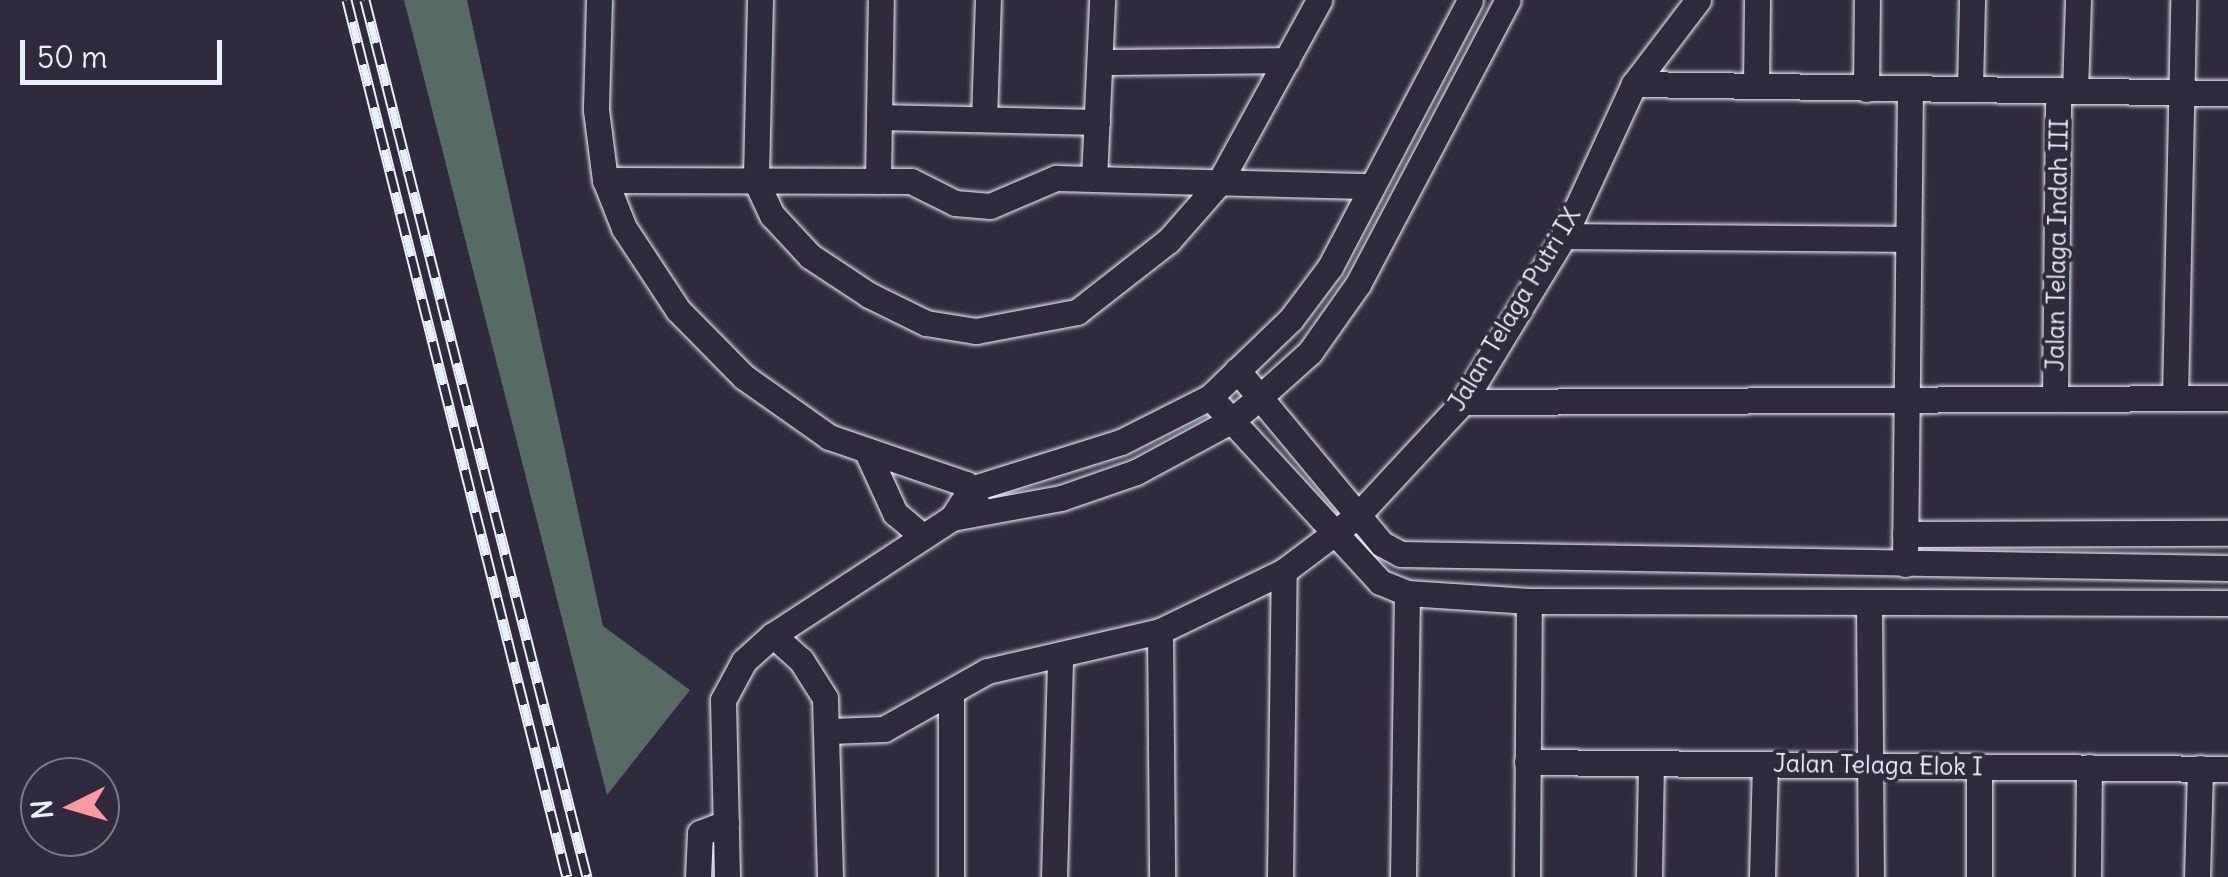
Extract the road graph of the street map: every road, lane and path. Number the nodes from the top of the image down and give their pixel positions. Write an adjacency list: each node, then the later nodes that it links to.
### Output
1 (599, 0): 29 (street)
2 (760, 0): 30 (street)
3 (881, 0): 25 (street)
4 (988, 0): 26 (street)
5 (1102, 0): 16 (street)
6 (1319, 0): 15 (street)
7 (1470, 0): 33 (street)
8 (1508, 0): 38 (street)
9 (1698, 0): 17 (street, Jalan Telaga Putri IX)
10 (1756, 0): 18 (street)
11 (1867, 0): 20 (street)
12 (1972, 0): 21 (street)
13 (2078, 0): 22 (street, Jalan Telaga Indah III)
14 (2182, 0): 23 (street)
15 (1287, 60): 16 (street); 32 (street)
16 (1100, 62): 27 (street)
17 (1634, 84): 18 (street); 34 (street, Jalan Telaga Putri IX)
18 (1756, 85): 20 (street)
19 (1910, 88): 20 (street); 21 (street); 35 (street)
20 (1866, 89)
21 (1970, 89): 22 (street)
22 (2067, 90): 23 (street); 41 (street, Jalan Telaga Indah III)
23 (2181, 92): 24 (street); 39 (street)
24 (2228, 93)
25 (878, 117): 26 (street); 31 (street)
26 (984, 119): 27 (street)
27 (1097, 122): 28 (street)
28 (1094, 179): 31 (street); 32 (street)
29 (605, 180): 30 (street); 45 (street)
30 (756, 181): 31 (street); 32 (street)
31 (878, 182)
32 (1219, 183): 33 (street)
33 (1372, 186): 36 (street)
34 (1564, 236): 35 (street); 43 (street, Jalan Telaga Putri IX)
35 (1908, 238): 42 (street)
36 (1236, 370): 37 (street); 38 (street)
37 (1210, 396): 44 (street); 46 (street)
38 (1260, 397): 44 (street); 47 (street)
39 (2175, 398): 40 (street); 41 (street)
40 (2228, 398)
41 (2055, 399): 42 (street)
42 (1906, 400): 43 (street); 50 (street)
43 (1462, 402): 47 (street, Jalan Telaga Putri IX)
44 (1232, 420): 46 (street); 49 (street)
45 (868, 454): 46 (street); 51 (street)
46 (976, 501): 51 (street)
47 (1357, 516): 49 (street, Jalan Telaga Putri IX); 52 (street)
48 (2228, 533): 50 (street)
49 (1333, 534): 54 (street, Jalan Telaga Putri IX); 55 (street)
50 (1905, 534): 52 (street)
51 (922, 536): 60 (street)
52 (1905, 564): 53 (street)
53 (2228, 568)
54 (1284, 571): 59 (street, Jalan Telaga Putri IX); 79 (street)
55 (1407, 593): 56 (street); 80 (street)
56 (1528, 601): 57 (street); 64 (street)
57 (1869, 602): 58 (street); 67 (street)
58 (2228, 604)
59 (1160, 632): 61 (street, Jalan Telaga Putri IX); 78 (street)
60 (773, 635): 63 (street); 72 (street)
61 (1060, 657): 62 (street, Jalan Telaga Putri IX); 77 (street)
62 (952, 692): 63 (street, Jalan Telaga Putri IX); 76 (street)
63 (830, 732): 75 (street)
64 (1528, 762): 65 (street, Jalan Telaga Elok I); 81 (street)
65 (1651, 763): 66 (street, Jalan Telaga Elok I); 82 (street)
66 (1765, 764): 67 (street, Jalan Telaga Elok I); 83 (street)
67 (1870, 765): 68 (street, Jalan Telaga Elok I); 84 (street)
68 (1979, 766): 69 (street, Jalan Telaga Elok I); 85 (street)
69 (2089, 767): 70 (street, Jalan Telaga Elok I); 86 (street)
70 (2200, 768): 71 (street, Jalan Telaga Elok I); 87 (street)
71 (2228, 769)
72 (726, 823): 73 (street); 74 (street)
73 (698, 877)
74 (727, 877)
75 (830, 877)
76 (952, 877)
77 (1054, 877)
78 (1162, 877)
79 (1280, 877)
80 (1403, 877)
81 (1527, 877)
82 (1649, 877)
83 (1762, 877)
84 (1871, 877)
85 (1979, 877)
86 (2088, 877)
87 (2197, 877)

